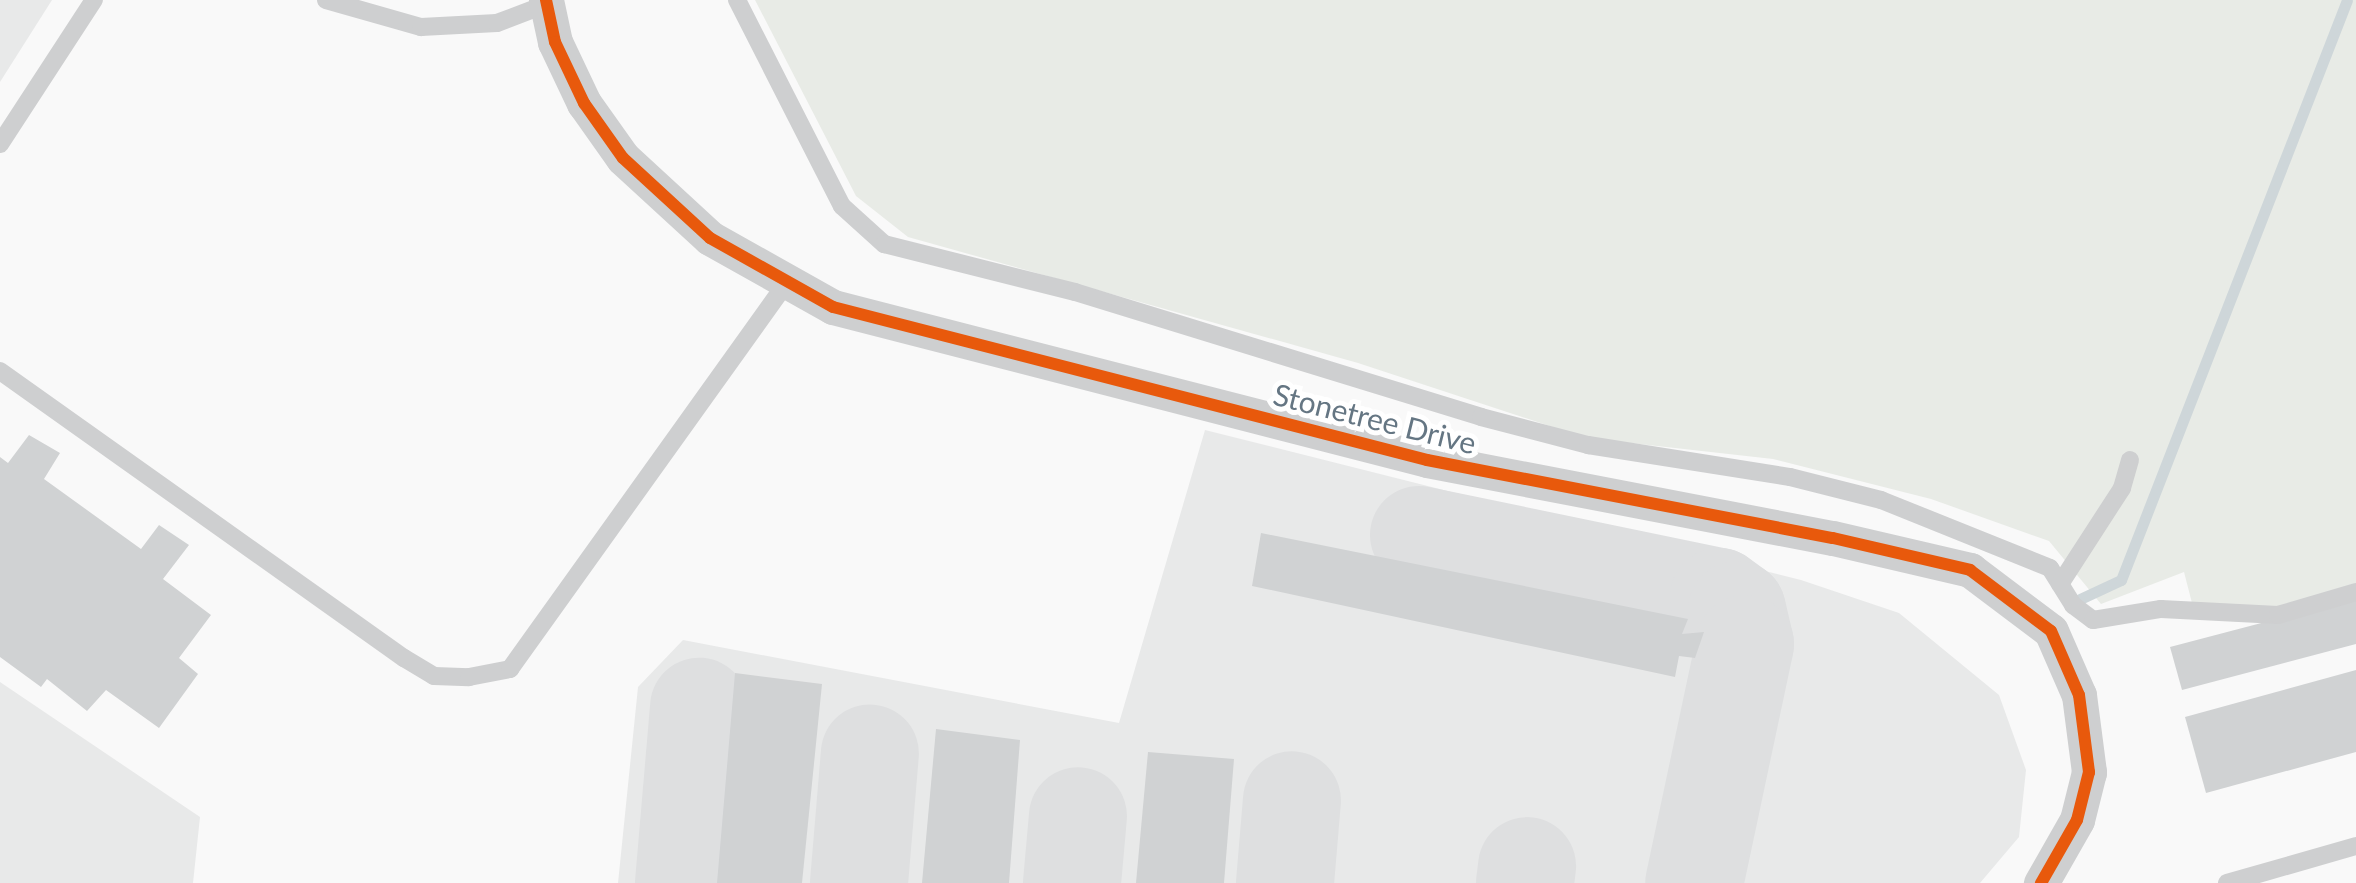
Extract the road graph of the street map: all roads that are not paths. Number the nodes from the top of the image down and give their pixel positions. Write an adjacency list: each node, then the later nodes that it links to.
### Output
1 (94, 0): 5 (lane)
2 (326, 0): 4 (lane)
3 (737, 0): 9 (lane)
4 (546, 2): 6 (street, Stonetree Drive)
5 (0, 144)
6 (786, 283): 7 (lane); 12 (street, Stonetree Drive)
7 (0, 371)
8 (2130, 460): 9 (lane)
9 (2060, 584): 10 (lane)
10 (2356, 592)
11 (2356, 846): 13 (lane)
12 (2041, 883)
13 (2228, 883)

